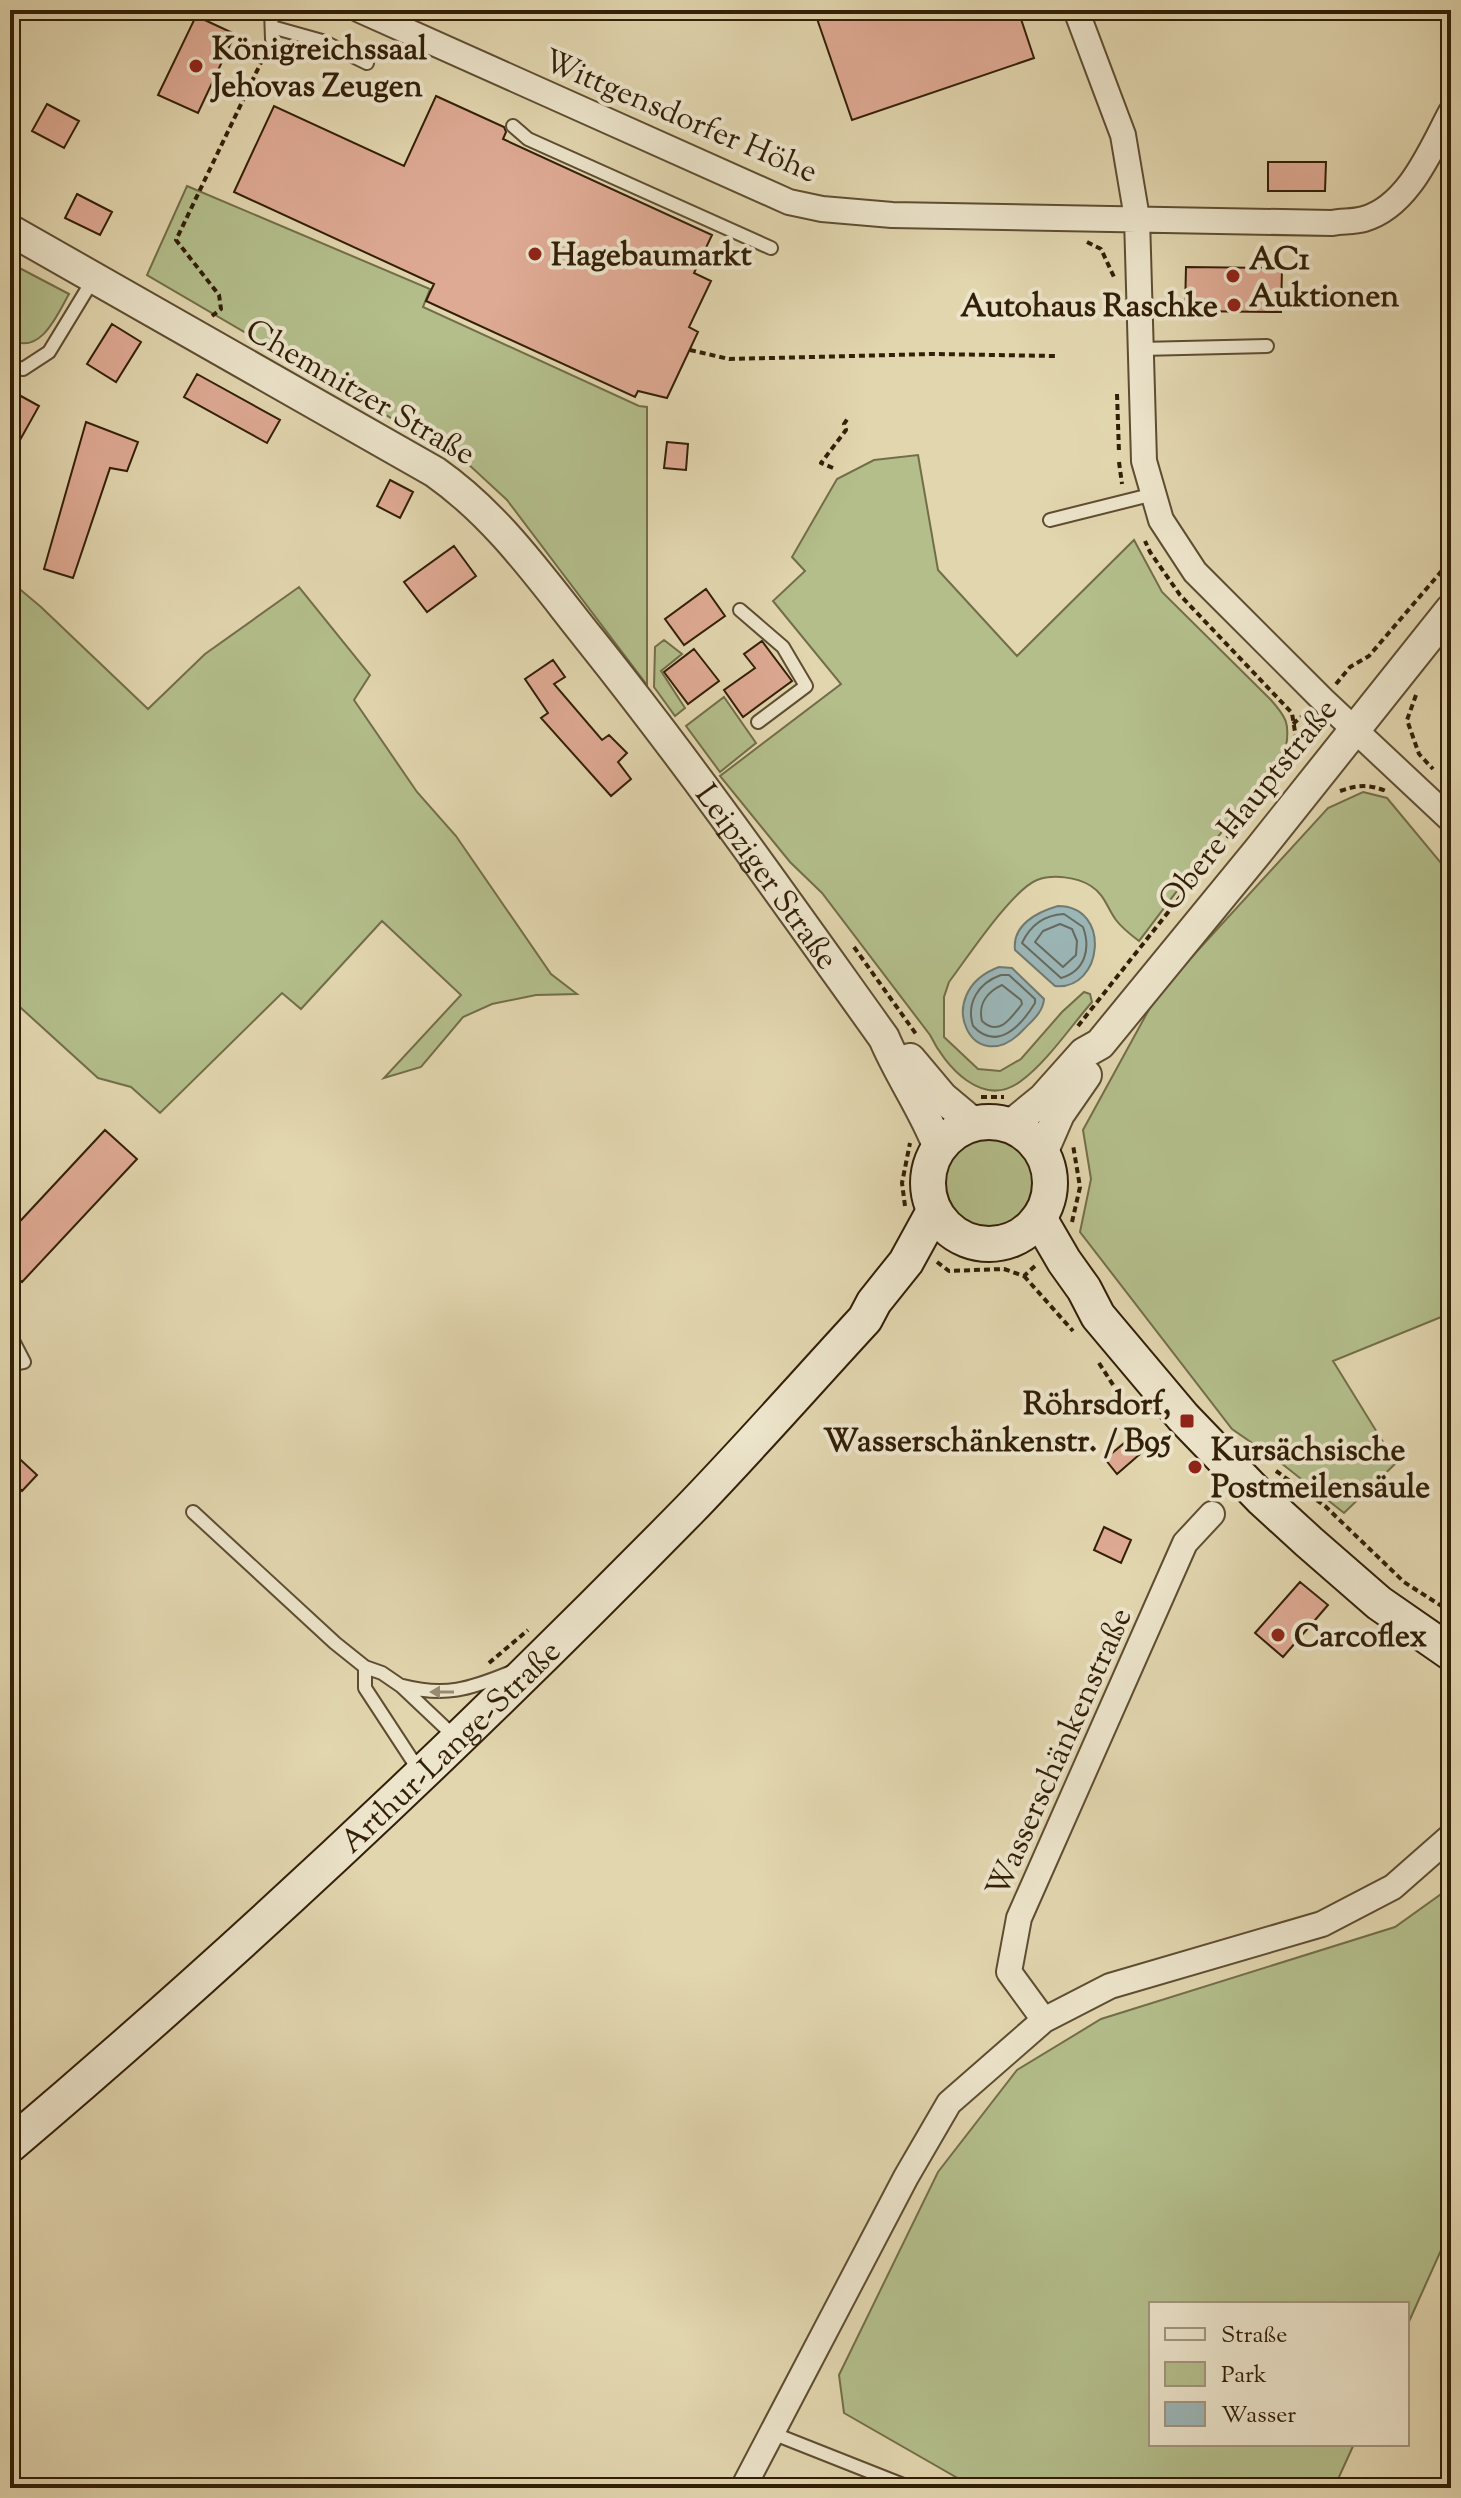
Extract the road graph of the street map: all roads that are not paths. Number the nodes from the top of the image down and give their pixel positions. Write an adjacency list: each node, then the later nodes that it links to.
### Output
1 (271, 10): 4 (lane)
2 (360, 10): 7 (street, Wittgensdorfer Höhe)
3 (1076, 10): 7 (street)
4 (367, 63)
5 (1451, 112): 7 (street, Wittgensdorfer Höhe)
6 (513, 126): 9 (lane)
7 (1137, 218): 12 (street)
8 (10, 230): 10 (street, Chemnitzer Straße)
9 (771, 248)
10 (94, 278): 13 (lane); 18 (street, Chemnitzer Straße)
11 (1267, 346): 12 (lane)
12 (1141, 349): 14 (street)
13 (10, 365)
14 (1154, 494): 15 (lane); 20 (street)
15 (1050, 520)
16 (1451, 609): 20 (street, Obere Hauptstraße)
17 (740, 610): 19 (lane)
18 (651, 716): 23 (street, Leipziger Straße)
19 (758, 722)
20 (1354, 729): 21 (street); 22 (street, Obere Hauptstraße)
21 (1446, 830)
22 (1087, 1037): 25 (street, Obere Hauptstraße); 27 (street, Obere Hauptstraße)
23 (884, 1038): 24 (street, Leipziger Straße); 26 (street, Leipziger Straße)
24 (974, 1109): 25 (main road); 26 (main road)
25 (1010, 1111): 27 (main road)
26 (924, 1140): 28 (main road)
27 (1042, 1153): 29 (main road)
28 (920, 1210): 30 (main road); 32 (main road, Arthur-Lange-Straße)
29 (1039, 1218): 31 (main road); 33 (main road)
30 (964, 1239): 31 (main road); 32 (main road, Arthur-Lange-Straße)
31 (1011, 1240): 33 (main road)
32 (865, 1319): 39 (main road, Arthur-Lange-Straße)
33 (1087, 1326): 38 (main road)
34 (10, 1335): 35 (lane)
35 (10, 1365)
36 (193, 1512): 40 (lane)
37 (1212, 1514): 45 (street, Wasserschänkenstraße)
38 (1451, 1653)
39 (534, 1663): 41 (lane, one-way to 41); 42 (main road, Arthur-Lange-Straße)
40 (365, 1667): 41 (lane); 43 (lane)
41 (401, 1686): 42 (lane)
42 (458, 1739): 43 (main road, Arthur-Lange-Straße)
43 (421, 1774): 46 (main road, Arthur-Lange-Straße)
44 (1451, 1836): 45 (street)
45 (1044, 2020): 47 (street)
46 (10, 2145)
47 (772, 2433): 48 (street); 49 (lane)
48 (743, 2488)
49 (911, 2488)

